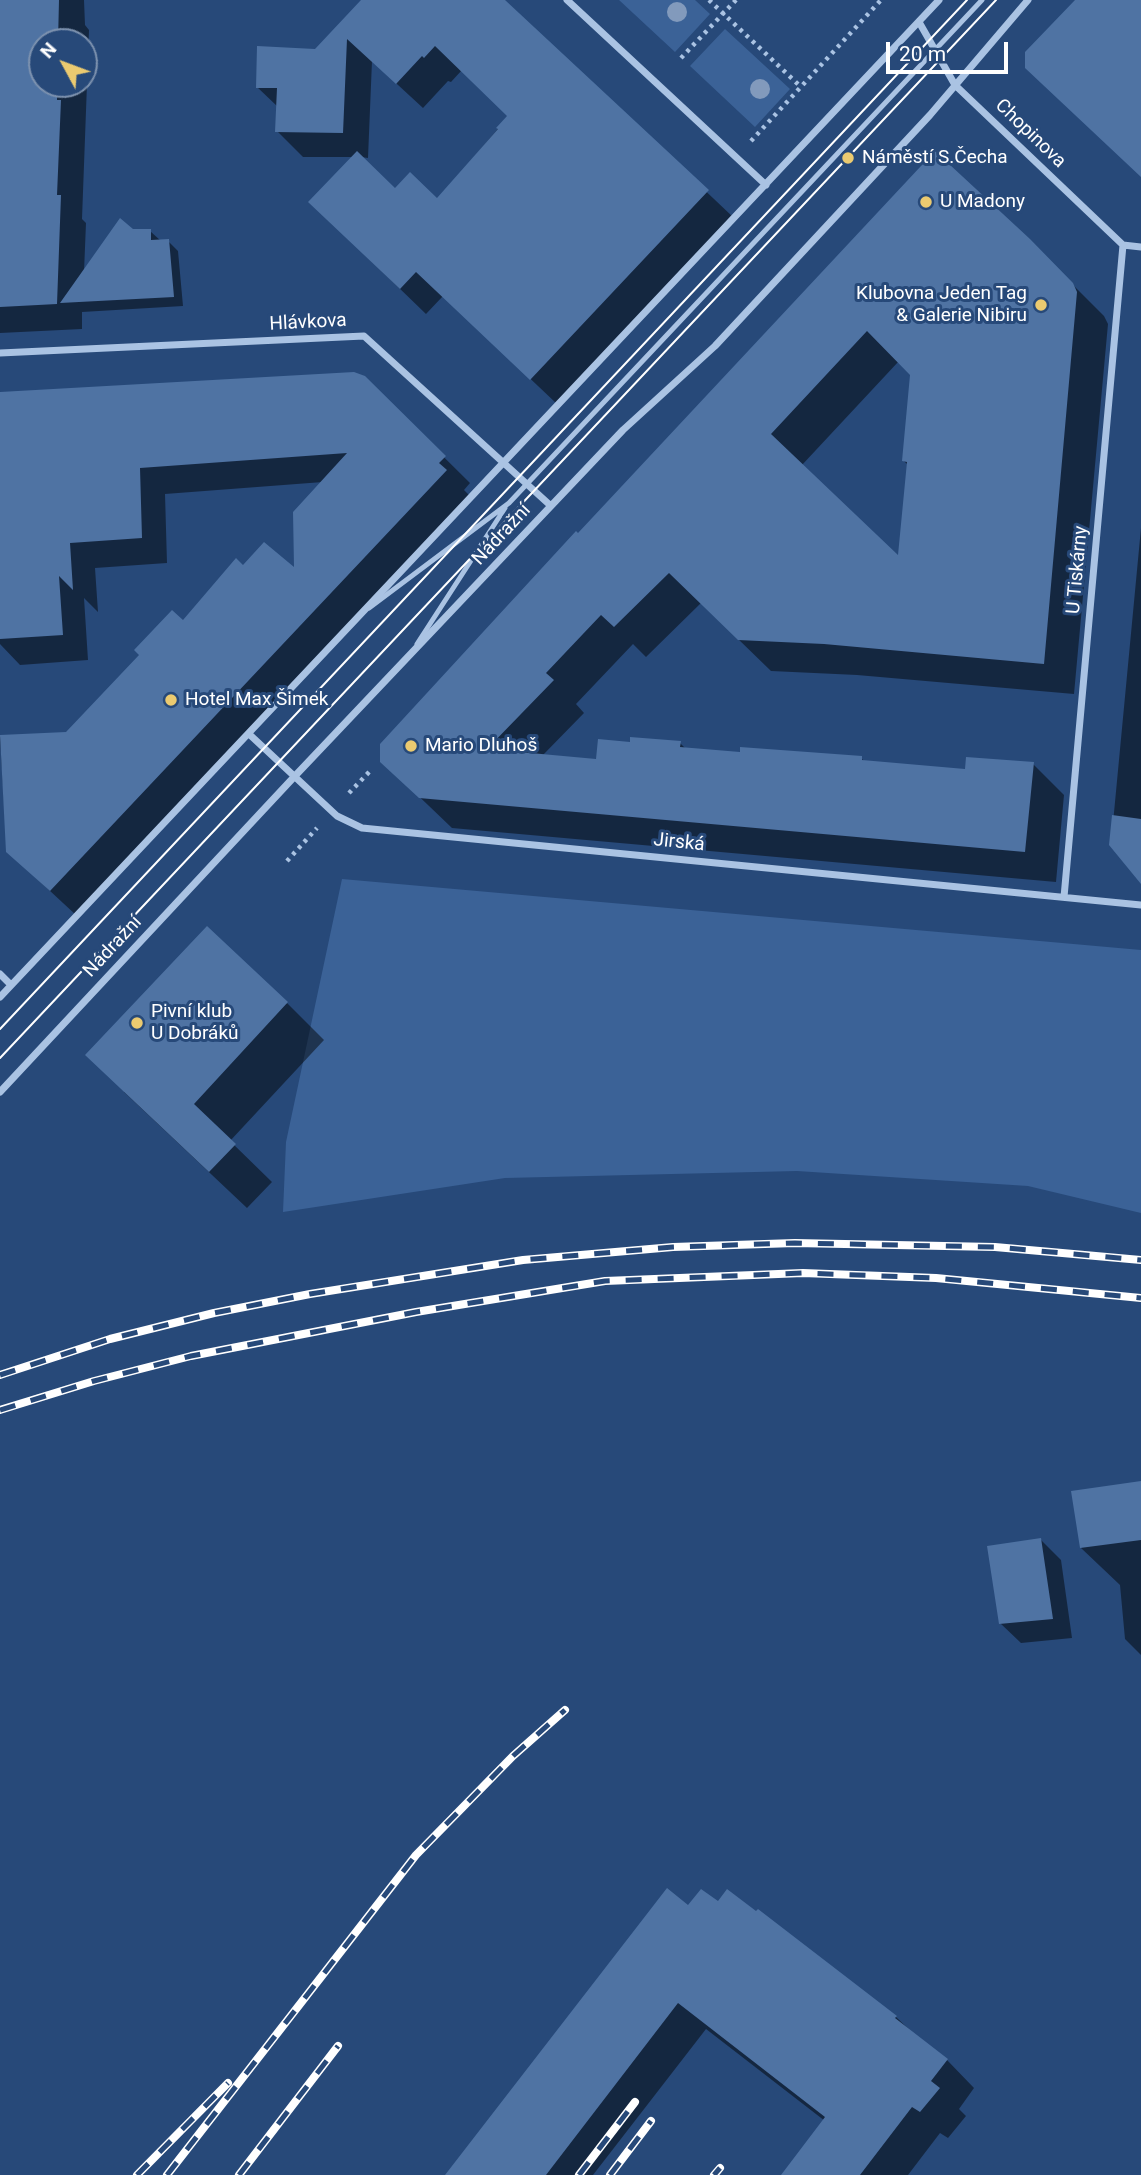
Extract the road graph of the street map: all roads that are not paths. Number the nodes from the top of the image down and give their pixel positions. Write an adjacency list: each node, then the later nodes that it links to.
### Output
1 (567, 0): 8 (street)
2 (939, 0): 5 (street)
3 (982, 0): 6 (lane)
4 (1028, 0): 7 (street, Nádražní)
5 (919, 22): 6 (street, Chopinova); 8 (street)
6 (935, 50): 7 (street, Chopinova); 13 (lane)
7 (955, 85): 9 (street, Chopinova); 15 (street, Nádražní)
8 (766, 185): 12 (street)
9 (1124, 245): 10 (street); 20 (street, U Tiskárny)
10 (1141, 247)
11 (0, 353): 12 (street, Hlávkova)
12 (505, 463): 13 (street, Hlávkova); 16 (street)
13 (527, 484): 14 (lane); 15 (street, Hlávkova)
14 (509, 503): 16 (lane); 17 (lane)
15 (551, 506): 17 (street, Nádražní)
16 (364, 612): 18 (street)
17 (410, 655): 19 (street, Nádražní)
18 (248, 734): 19 (street, Jirská); 23 (street)
19 (293, 777): 20 (street, Jirská); 25 (street, Nádražní)
20 (1064, 897): 21 (street, Jirská)
21 (1141, 905)
22 (0, 974): 23 (street)
23 (11, 985): 24 (street)
24 (0, 997)
25 (0, 1092)

